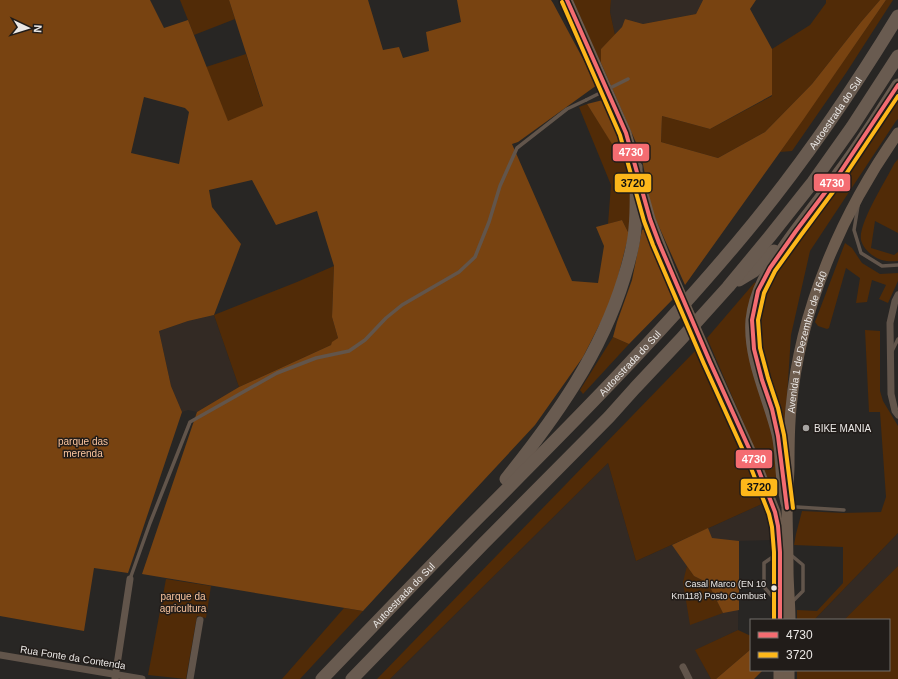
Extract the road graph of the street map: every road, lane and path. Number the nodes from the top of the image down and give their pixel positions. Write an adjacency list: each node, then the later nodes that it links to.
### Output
1 (559, 0): 4 (main road)
2 (567, 0): 4 (main road)
3 (898, 16): 20 (highway, Autoestrada do Sul)
4 (579, 25): 9 (main road)
5 (898, 56): 13 (highway, Autoestrada do Sul)
6 (628, 79): 22 (lane, bridge)
7 (898, 85): 11 (highway)
8 (898, 132): 10 (main road, Avenida 1 de Dezembro de 1640)
9 (636, 167): 20 (highway); 21 (main road, bridge)
10 (860, 192): 12 (lane); 18 (main road, Avenida 1 de Dezembro de 1640)
11 (796, 230): 13 (highway); 18 (highway)
12 (898, 265)
13 (728, 287): 32 (highway, Autoestrada do Sul)
14 (898, 295): 16 (street)
15 (898, 339): 16 (lane)
16 (891, 354): 17 (street)
17 (898, 416)
18 (792, 505): 19 (lane); 21 (main road, Avenida 1 de Dezembro de 1640)
19 (844, 510)
20 (464, 532): 31 (highway, Autoestrada do Sul)
21 (784, 552): 23 (main road, Avenida 1 de Dezembro de 1640); 23 (lane); 23 (lane)
22 (130, 579): 28 (street)
23 (784, 604): 24 (main road, Avenida 1 de Dezembro de 1640)
24 (786, 619)
25 (200, 620): 30 (street)
26 (0, 655): 28 (street, Rua Fonte da Contenda)
27 (683, 667): 33 (street)
28 (115, 677): 29 (street, Rua Fonte da Contenda)
29 (142, 679)
30 (190, 679)
31 (322, 679)
32 (352, 679)
33 (688, 679)

